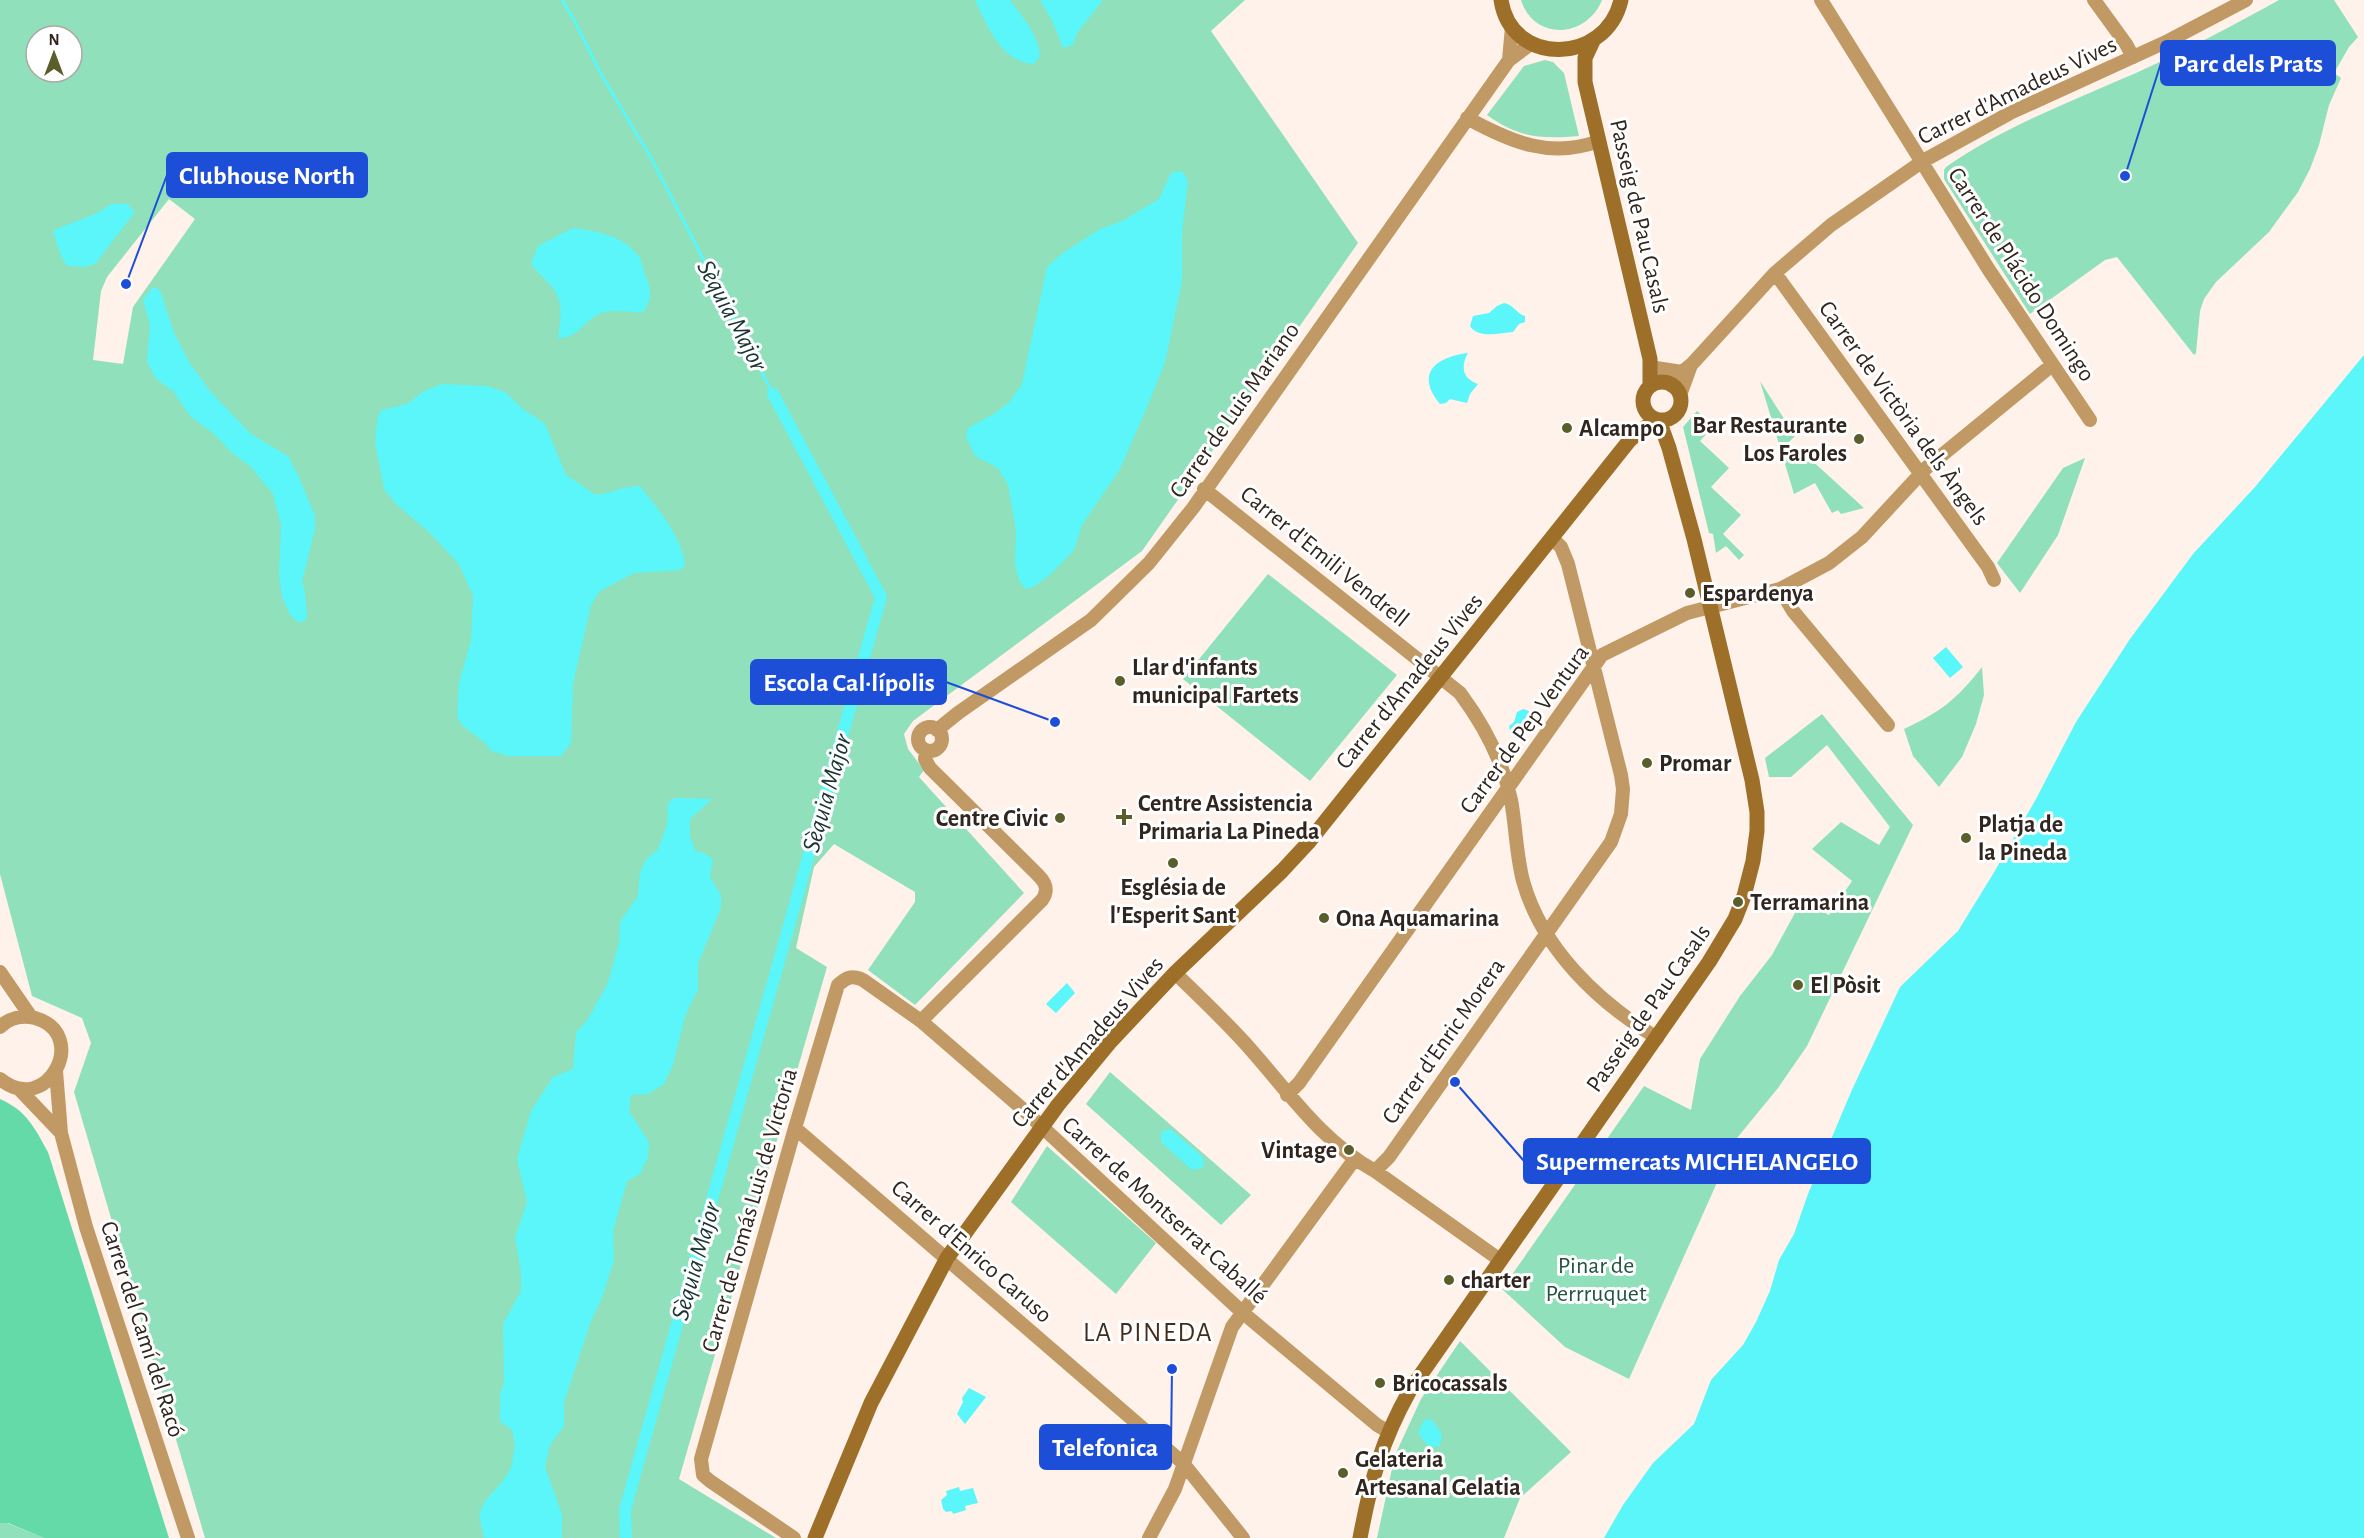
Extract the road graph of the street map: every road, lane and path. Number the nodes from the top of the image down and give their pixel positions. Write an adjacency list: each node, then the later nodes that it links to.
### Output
1 (1501, 0): 6 (street)
2 (1621, 0): 7 (street)
3 (1821, 0): 15 (street, Carrer de Plácido Domingo)
4 (2094, 0): 10 (street)
5 (2246, 0): 10 (street, Carrer d'Amadeus Vives)
6 (1512, 27): 8 (street); 11 (street)
7 (1593, 41): 9 (street); 12 (street, Passeig de Pau Casals)
8 (1532, 43): 9 (street); 11 (street, Carrer de Luis Mariano)
9 (1561, 50): 12 (street, Passeig de Pau Casals)
10 (2133, 57): 15 (street, Carrer d'Amadeus Vives)
11 (1509, 60): 13 (street, Carrer de Luis Mariano)
12 (1585, 82): 14 (street, Passeig de Pau Casals)
13 (1467, 118): 14 (street); 29 (street, Carrer de Luis Mariano)
14 (1599, 141): 17 (street, Passeig de Pau Casals)
15 (1923, 161): 16 (street, Carrer d'Amadeus Vives); 18 (street, Carrer de Plácido Domingo)
16 (1775, 273): 19 (street, Carrer d'Amadeus Vives); 28 (street, Carrer de Victòria dels Àngels)
17 (1653, 364): 19 (street); 20 (street, Passeig de Pau Casals); 21 (street, Passeig de Pau Casals)
18 (2052, 365): 25 (street, Carrer de Plácido Domingo); 28 (street, Carrer de Pep Ventura)
19 (1687, 368): 21 (street, Carrer d'Amadeus Vives)
20 (1650, 386): 21 (street); 22 (street)
21 (1674, 388): 23 (street)
22 (1644, 409): 24 (street); 26 (street, Carrer d'Amadeus Vives)
23 (1676, 415): 24 (street); 27 (street, Passeig de Pau Casals)
24 (1658, 420): 26 (street, Carrer d'Amadeus Vives); 27 (street, Passeig de Pau Casals)
25 (2090, 420)
26 (1638, 433): 27 (street); 30 (street, Carrer d'Amadeus Vives)
27 (1667, 444): 33 (street, Passeig de Pau Casals)
28 (1921, 473): 31 (street, Carrer de Victòria dels Àngels); 32 (street, Carrer de Pep Ventura)
29 (1204, 489): 35 (street, Carrer d'Emili Vendrell); 43 (street, Carrer de Luis Mariano)
30 (1552, 538): 34 (street, Carrer d'Enric Morera); 35 (street, Carrer d'Amadeus Vives)
31 (1994, 580)
32 (1780, 589): 33 (street, Carrer de Pep Ventura); 36 (street)
33 (1710, 606): 34 (street, Carrer de Pep Ventura); 45 (street, Passeig de Pau Casals)
34 (1594, 665): 37 (street, Carrer de Pep Ventura); 38 (street, Carrer d'Enric Morera)
35 (1441, 677): 37 (street, Carrer d'Emili Vendrell); 40 (street, Carrer d'Amadeus Vives)
36 (1888, 725)
37 (1508, 787): 38 (street, Carrer d'Emili Vendrell); 49 (street, Carrer de Pep Ventura)
38 (1546, 935): 45 (street, Carrer d'Emili Vendrell); 54 (street, Carrer d'Enric Morera)
39 (0, 972): 42 (street)
40 (1175, 973): 49 (street); 50 (street, Carrer d'Amadeus Vives)
41 (855, 976): 43 (street, Carrer de Montserrat Caballé); 51 (street, Carrer de Tomás Luis de Victoria)
42 (31, 1017): 44 (street); 46 (street, Carrer del Camí del Racó)
43 (921, 1021): 50 (street, Carrer de Montserrat Caballé)
44 (0, 1027)
45 (1657, 1038): 56 (street, Passeig de Pau Casals)
46 (56, 1071): 48 (street); 52 (street, Carrer del Camí del Racó)
47 (0, 1079): 48 (street, Carrer del Camí del Racó)
48 (19, 1089): 52 (street, Carrer del Camí del Racó)
49 (1287, 1095): 53 (street)
50 (1041, 1127): 55 (street, Carrer d'Amadeus Vives); 57 (street, Carrer de Montserrat Caballé)
51 (795, 1128): 55 (street, Carrer d'Enrico Caruso); 61 (street, Carrer de Tomás Luis de Victoria)
52 (61, 1133): 60 (street, Carrer del Camí del Racó)
53 (1354, 1160): 54 (street); 57 (street)
54 (1375, 1171): 56 (street)
55 (947, 1258): 59 (street, Carrer d'Enrico Caruso); 62 (street, Carrer d'Amadeus Vives)
56 (1500, 1260): 58 (street, Passeig de Pau Casals)
57 (1242, 1312): 58 (street, Carrer de Montserrat Caballé); 59 (street)
58 (1389, 1432): 65 (street, Passeig de Pau Casals)
59 (1183, 1462): 63 (street); 64 (street, Carrer d'Enrico Caruso)
60 (188, 1538)
61 (794, 1538)
62 (815, 1538)
63 (1149, 1538)
64 (1243, 1538)
65 (1360, 1538)

